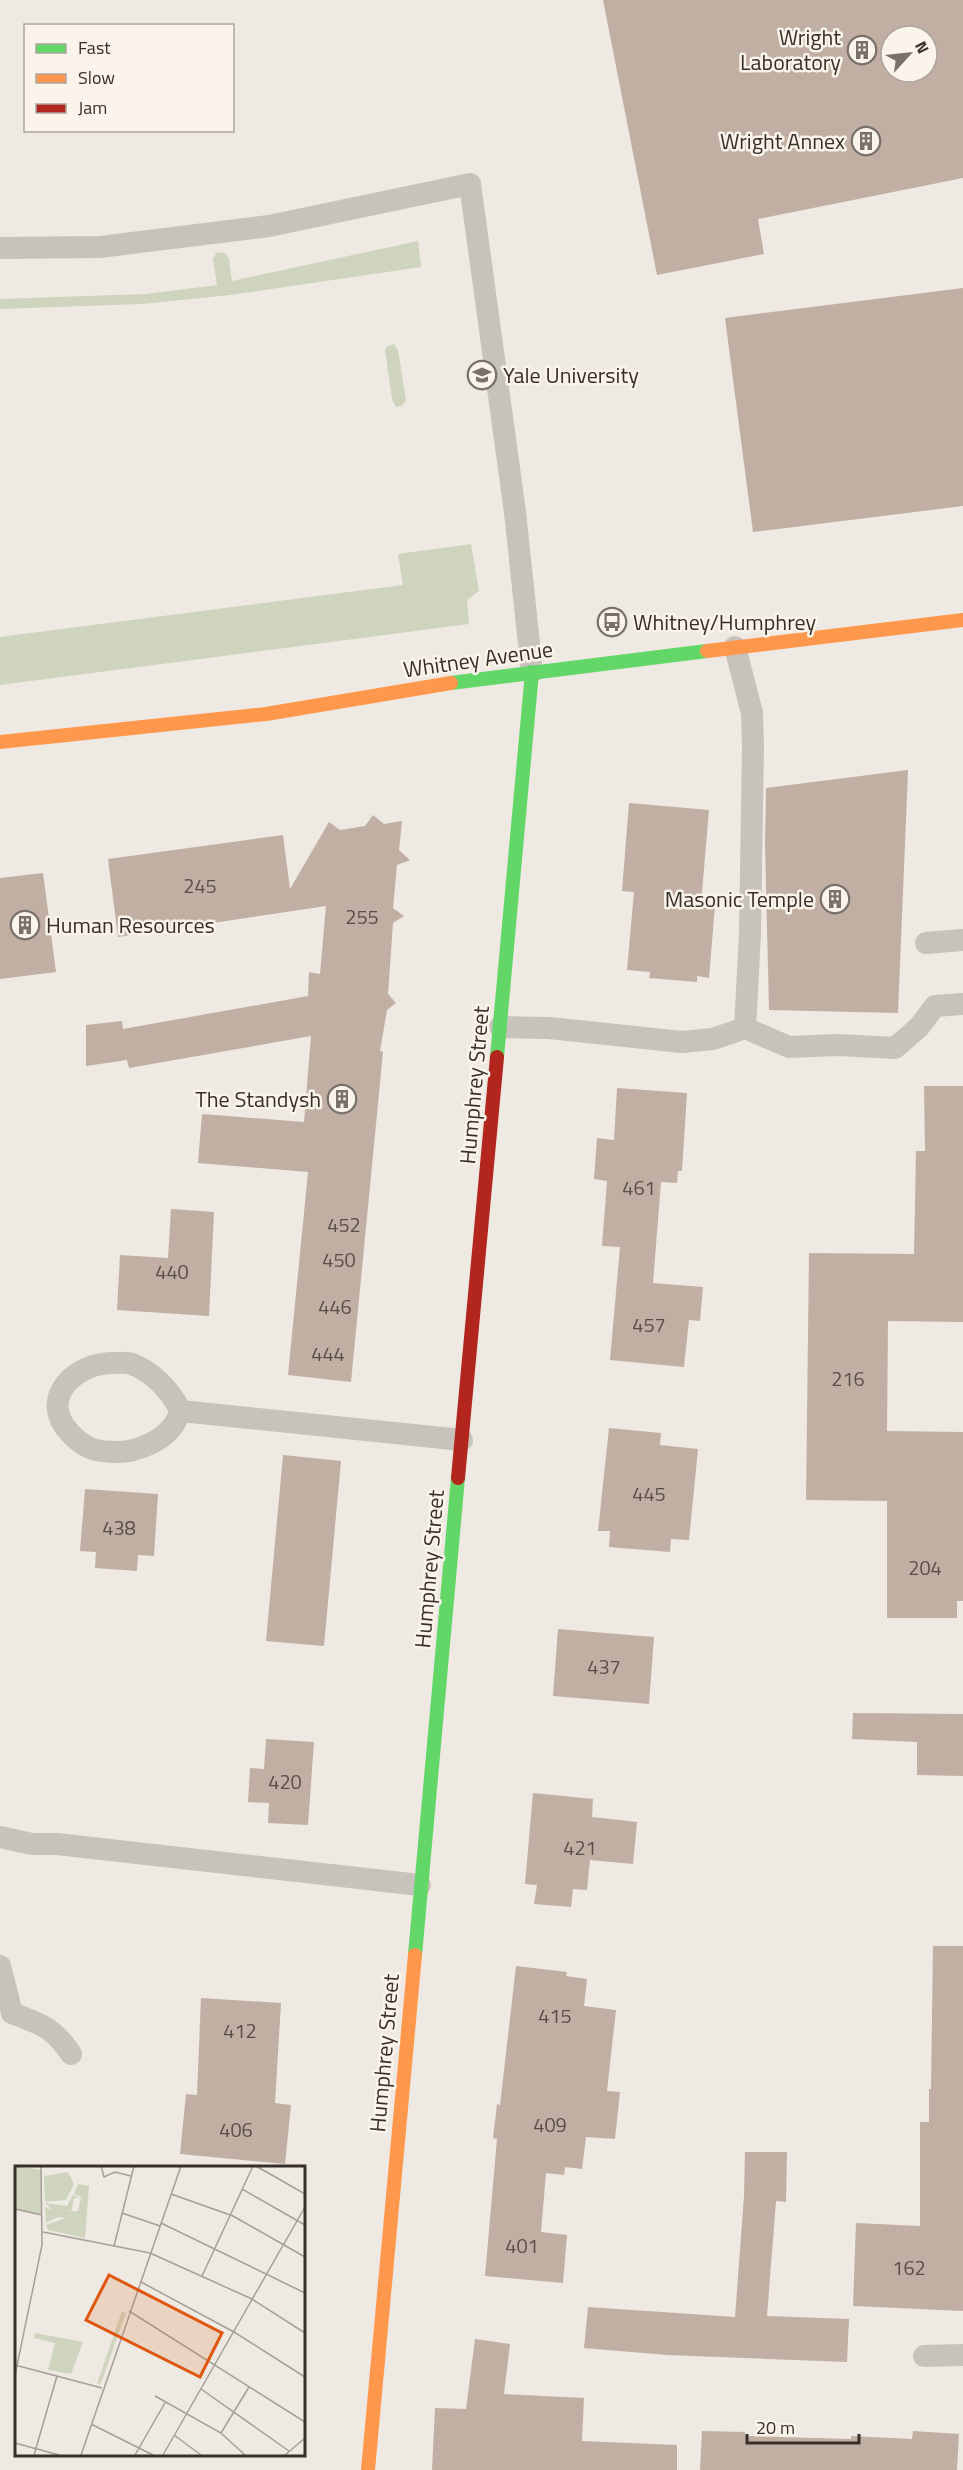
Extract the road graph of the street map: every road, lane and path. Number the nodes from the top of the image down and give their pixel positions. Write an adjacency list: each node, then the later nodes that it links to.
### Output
1 (0, 248): 4 (lane)
2 (963, 620): 3 (street, Whitney Avenue)
3 (735, 647): 4 (street, Whitney Avenue); 10 (lane)
4 (532, 672): 5 (street, Whitney Avenue); 9 (street, Humphrey Street)
5 (0, 742)
6 (963, 940): 7 (lane)
7 (927, 943)
8 (963, 1004): 10 (lane)
9 (500, 1027): 10 (lane); 12 (street, Humphrey Street)
10 (745, 1028)
11 (181, 1411): 11 (lane); 12 (lane)
12 (462, 1440): 14 (street, Humphrey Street)
13 (0, 1837): 14 (lane)
14 (420, 1885): 20 (street, Humphrey Street)
15 (0, 1966): 16 (lane)
16 (6, 2019): 17 (lane)
17 (71, 2054)
18 (963, 2355): 19 (lane)
19 (924, 2356)
20 (368, 2470)

